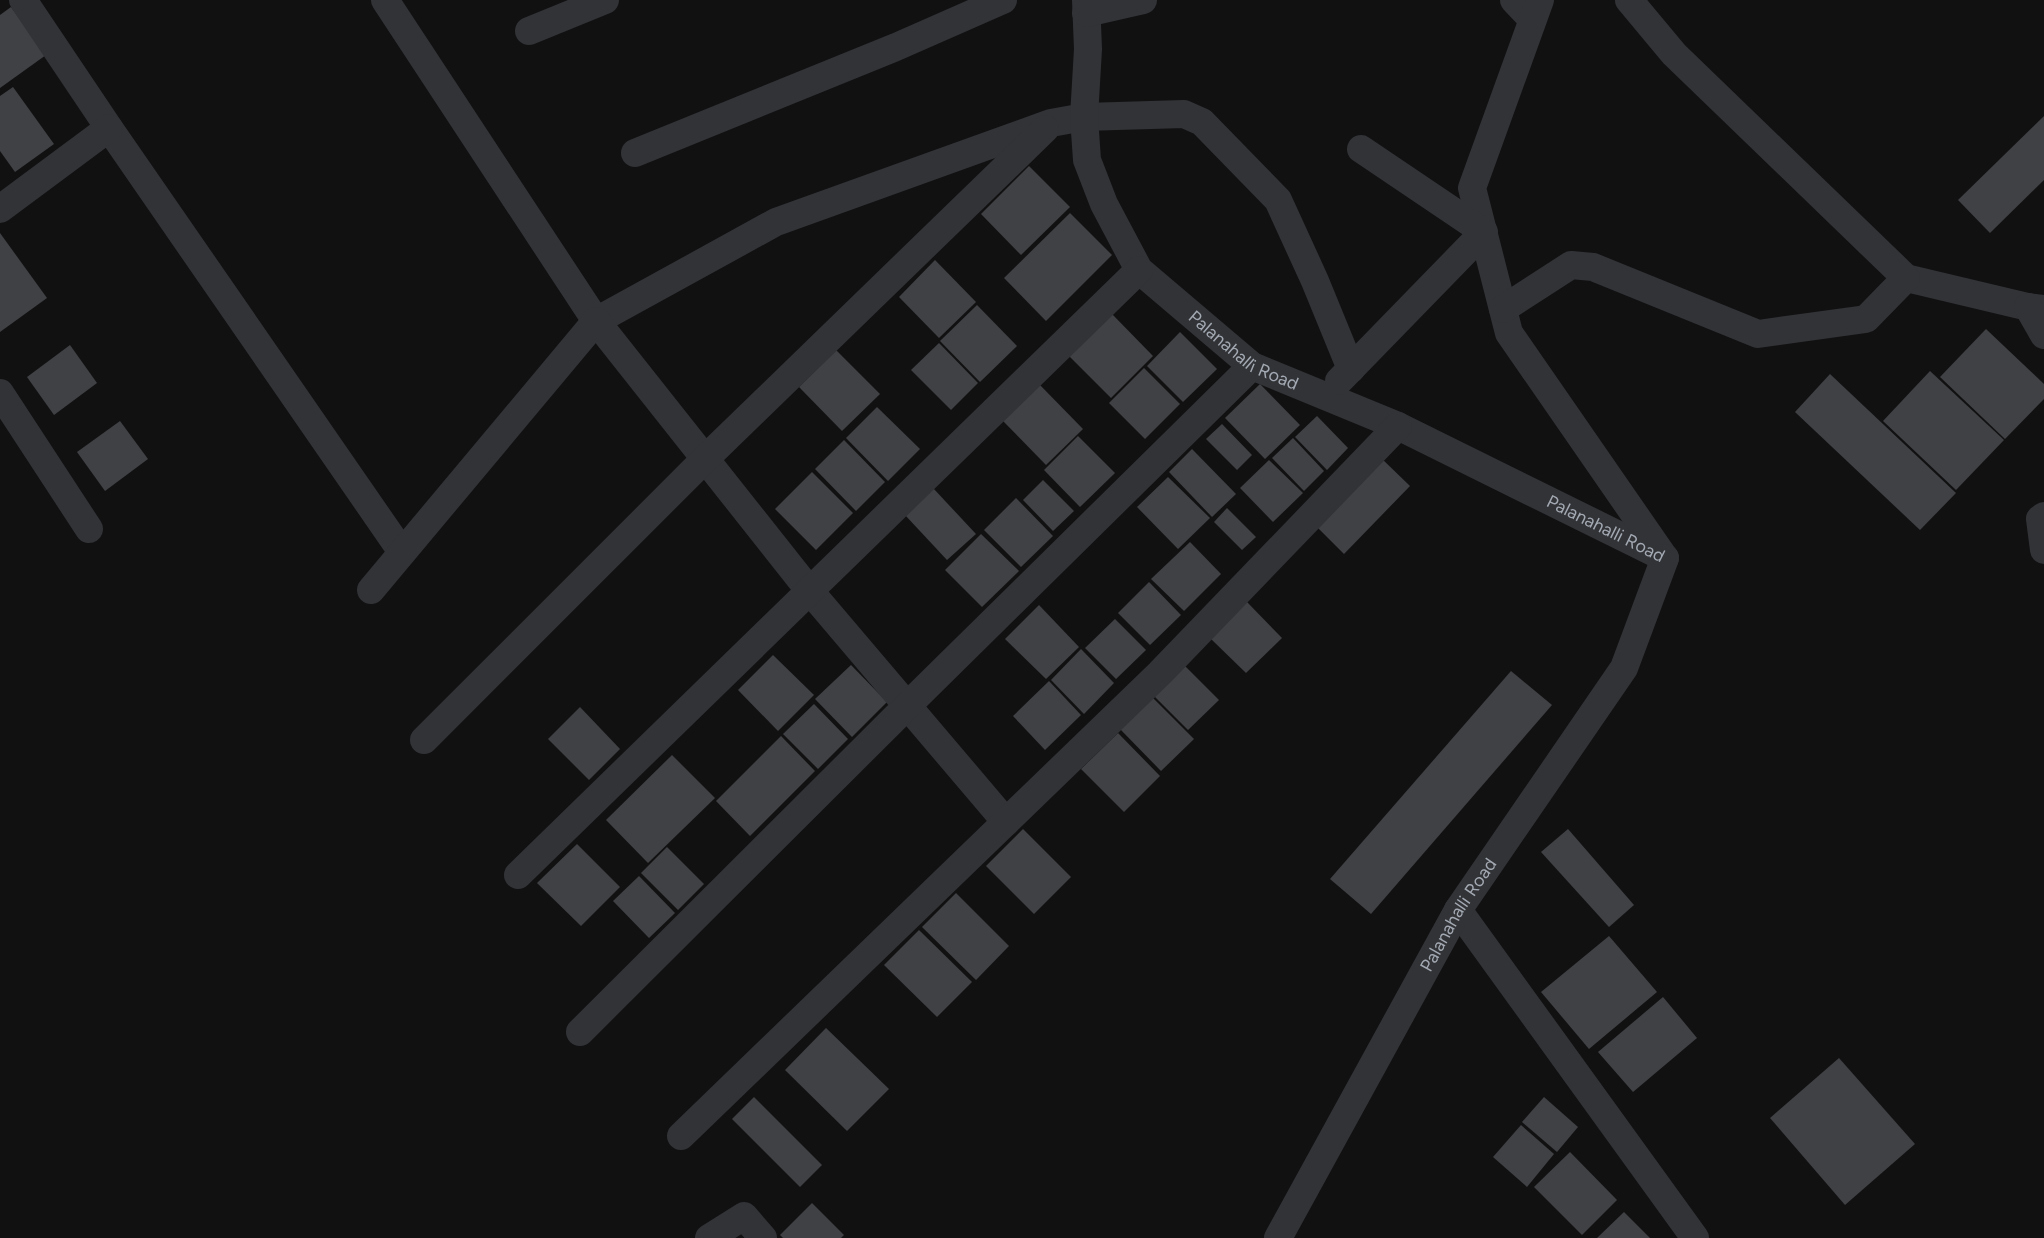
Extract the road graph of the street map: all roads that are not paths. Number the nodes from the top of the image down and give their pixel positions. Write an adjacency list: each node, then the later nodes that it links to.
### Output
1 (23, 0): 12 (street)
2 (385, 0): 21 (street)
3 (605, 0): 9 (street)
4 (1003, 0): 14 (street)
5 (1142, 0): 8 (street)
6 (1628, 0): 18 (street)
7 (1529, 6): 16 (street)
8 (1086, 7): 10 (street, Palanahalli Road)
9 (529, 31)
10 (1084, 117): 11 (street); 17 (street, Palanahalli Road); 24 (street)
11 (1051, 123): 21 (street); 28 (street)
12 (109, 128): 15 (street); 32 (street)
13 (1361, 149): 16 (street)
14 (635, 154)
15 (0, 209)
16 (1484, 232): 20 (street); 24 (street)
17 (1139, 270): 23 (street, Palanahalli Road); 35 (street)
18 (1906, 278): 19 (street); 20 (street)
19 (2036, 308): 22 (street)
20 (1503, 309): 33 (street)
21 (596, 321): 28 (street); 32 (street)
22 (2044, 335)
23 (1252, 366): 26 (street, Palanahalli Road); 36 (street)
24 (1351, 369): 26 (street)
25 (0, 393): 30 (street)
26 (1324, 396): 27 (street, Palanahalli Road)
27 (1398, 426): 33 (street, Palanahalli Road); 38 (street)
28 (706, 458): 35 (street); 37 (street)
29 (2044, 516): 31 (street)
30 (89, 529)
31 (2044, 550)
32 (402, 552): 34 (street)
33 (1665, 558): 40 (street, Palanahalli Road)
34 (371, 590)
35 (809, 590): 36 (street); 39 (street)
36 (907, 706): 38 (street); 41 (street)
37 (424, 740)
38 (1006, 822): 42 (street)
39 (518, 875)
40 (1458, 910): 45 (street, Palanahalli Road); 46 (street)
41 (580, 1032)
42 (681, 1136)
43 (709, 1238): 44 (street)
44 (763, 1238)
45 (1278, 1238)
46 (1694, 1238)

